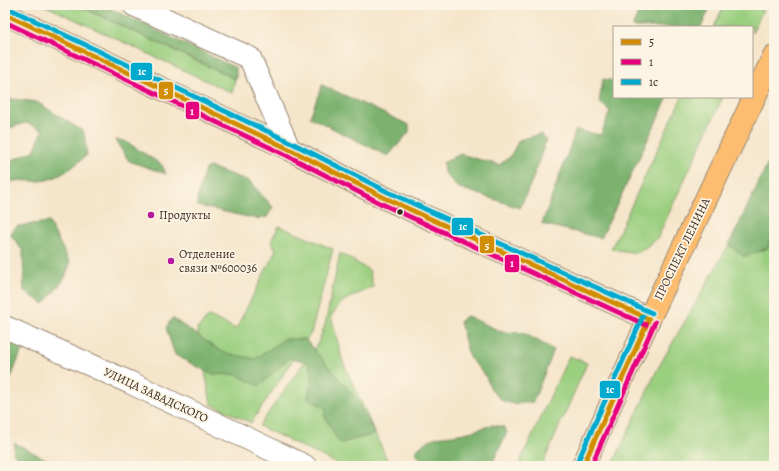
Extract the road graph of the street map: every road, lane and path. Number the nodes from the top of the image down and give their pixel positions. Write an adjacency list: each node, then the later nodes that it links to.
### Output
1 (134, 5): 4 (street)
2 (5, 14): 4 (main road)
3 (774, 56): 5 (main road, ПРОСПЕКТ ЛЕНИНА)
4 (289, 149): 5 (main road)
5 (649, 319): 8 (main road, ПРОСПЕКТ ЛЕНИНА)
6 (5, 327): 7 (street, УЛИЦА ЗАВАДСКОГО)
7 (305, 466)
8 (582, 466)

